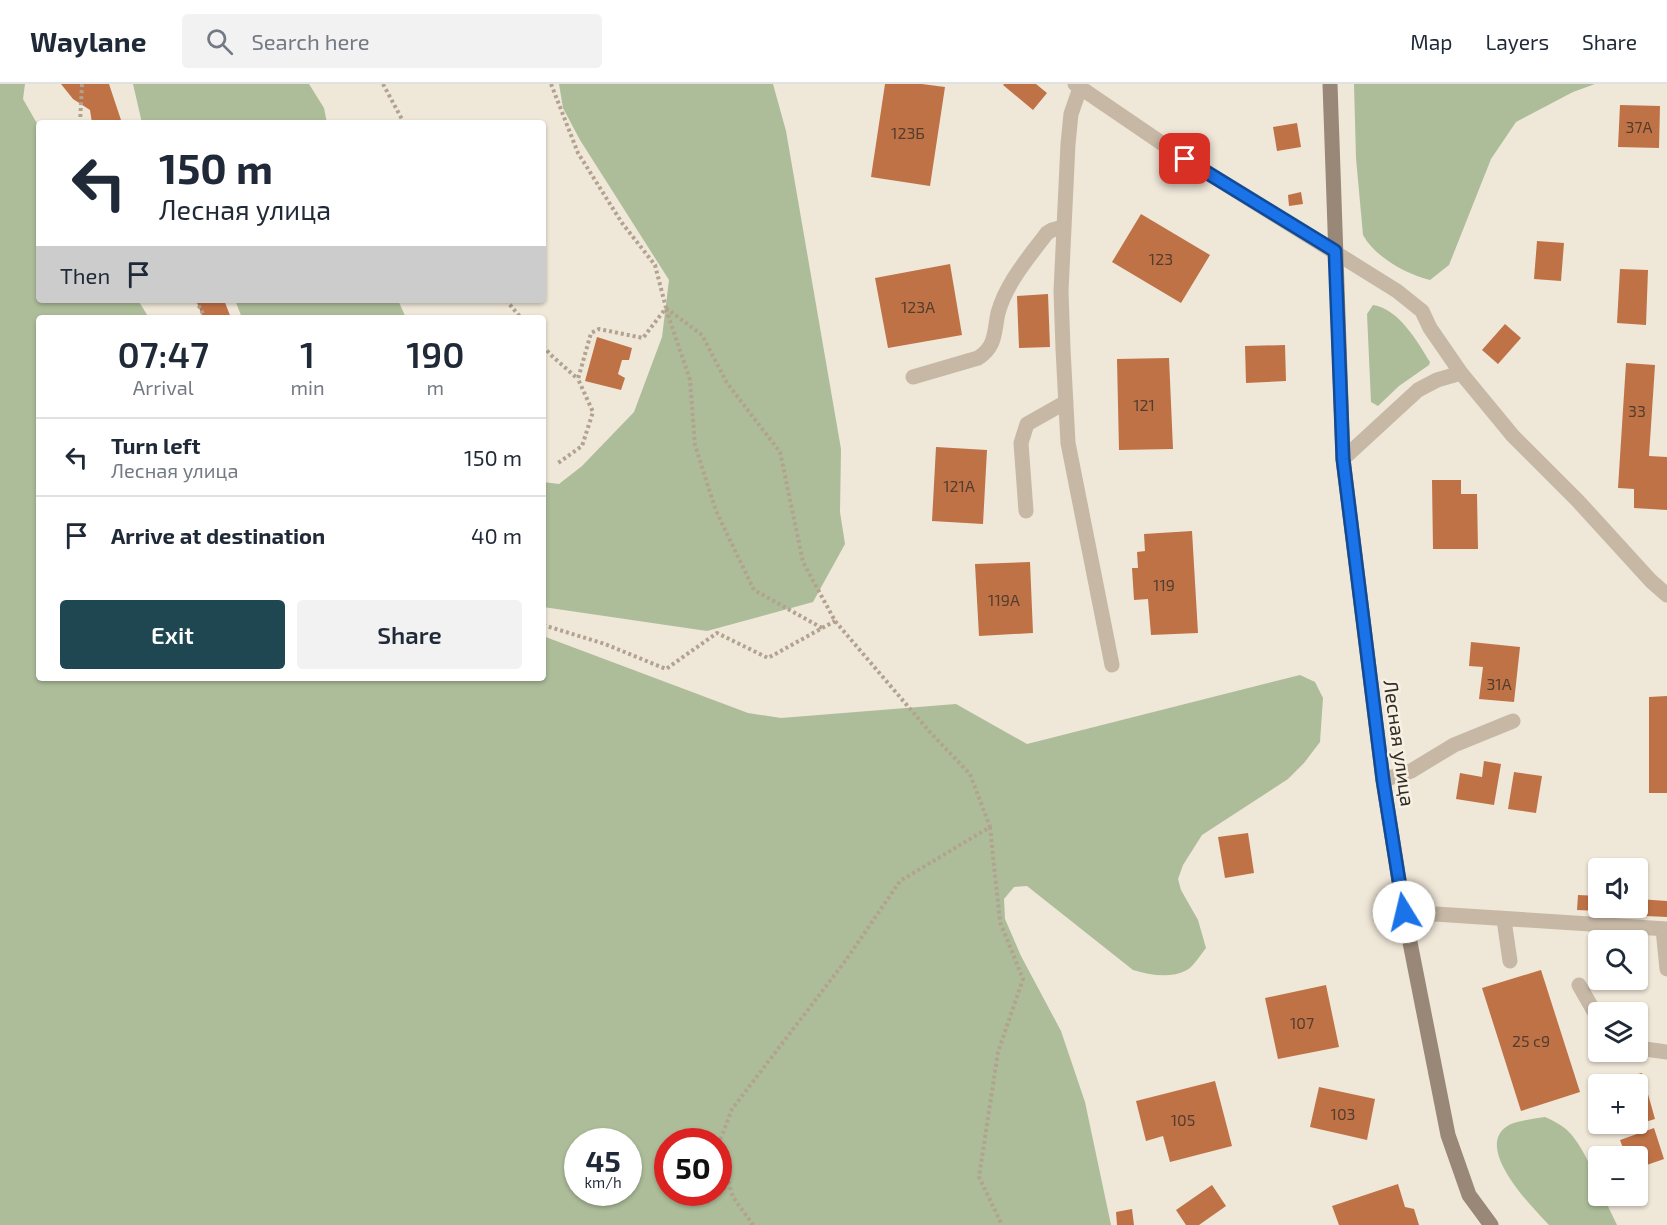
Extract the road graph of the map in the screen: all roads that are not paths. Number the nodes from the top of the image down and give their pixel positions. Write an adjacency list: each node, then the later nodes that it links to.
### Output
1 (1329, 84): 4 (main road, Лесная улица)
2 (1078, 86): 3 (lane); 4 (lane)
3 (1063, 227): 6 (lane); 7 (lane)
4 (1335, 251): 5 (lane); 8 (main road, Лесная улица)
5 (1461, 373): 8 (lane); 10 (lane)
6 (913, 377)
7 (1066, 402): 9 (lane); 11 (lane)
8 (1343, 459): 13 (main road, Лесная улица)
9 (1026, 511)
10 (1667, 595)
11 (1112, 665)
12 (1513, 721): 13 (lane)
13 (1383, 780): 14 (main road, Лесная улица)
14 (1404, 912): 15 (lane); 23 (main road, Лесная улица)
15 (1504, 920): 16 (lane); 17 (lane)
16 (1665, 929): 18 (lane)
17 (1510, 961)
18 (1667, 969)
19 (1579, 985): 20 (lane)
20 (1589, 1002)
21 (1648, 1049): 22 (lane)
22 (1667, 1052)
23 (1491, 1225)

